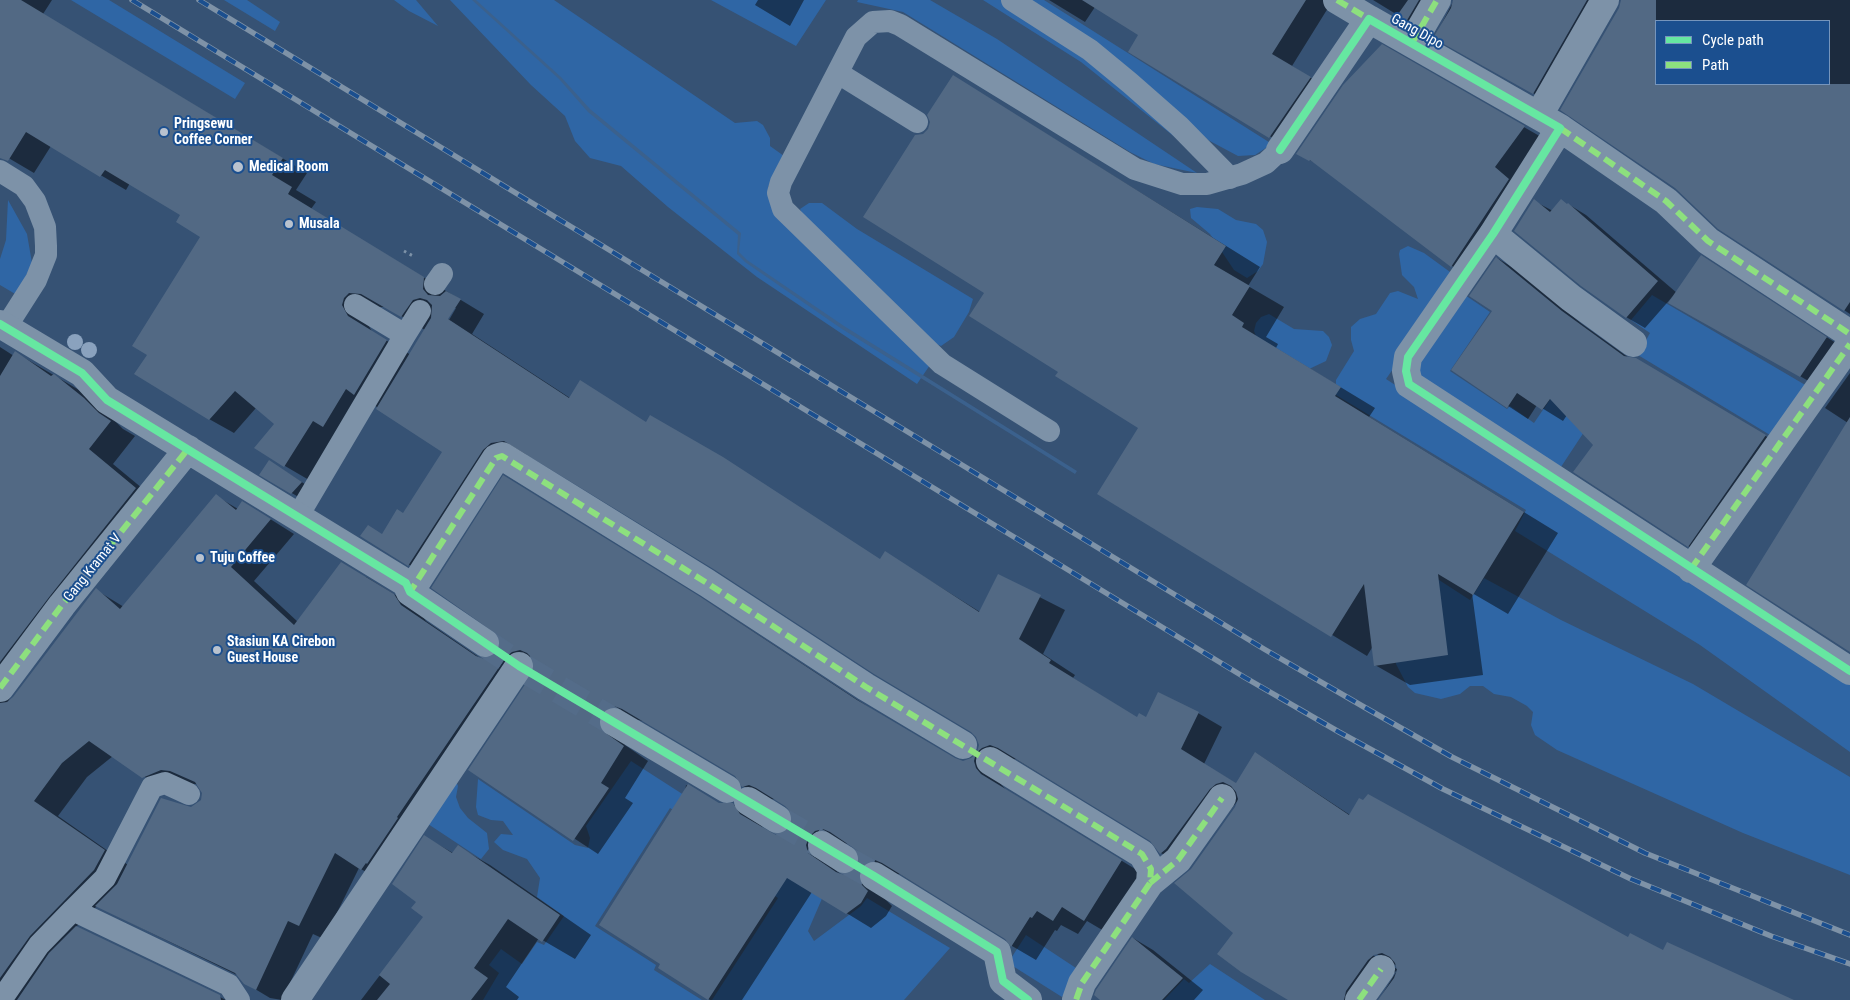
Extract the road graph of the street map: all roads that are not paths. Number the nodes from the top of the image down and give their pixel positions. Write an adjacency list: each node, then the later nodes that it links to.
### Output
1 (1012, 0): 12 (lane)
2 (1337, 0): 5 (street)
3 (1437, 0): 6 (street)
4 (1605, 0): 8 (street)
5 (1369, 20): 6 (street, Gang Dipo); 10 (street, Gang Dipo)
6 (1412, 43): 8 (street, Gang Dipo)
7 (838, 73): 9 (lane); 12 (lane); 21 (lane)
8 (1550, 121): 13 (street); 17 (street, Gang Dipo)
9 (917, 122)
10 (1280, 150): 12 (lane)
11 (0, 171): 16 (lane)
12 (1230, 178)
13 (1493, 234): 19 (street); 24 (street)
14 (355, 305): 18 (lane)
15 (420, 311): 18 (lane)
16 (3, 326): 22 (street)
17 (1850, 334)
18 (405, 335): 23 (lane)
19 (1633, 343)
20 (1850, 344): 24 (street)
21 (1049, 431)
22 (188, 450): 23 (street); 27 (street, Gang Kramat V)
23 (298, 516): 25 (street)
24 (1691, 569): 26 (street)
25 (410, 592): 29 (street); 40 (street)
26 (1850, 671)
27 (0, 688)
28 (614, 722): 33 (street)
29 (963, 745)
30 (990, 762): 35 (street)
31 (189, 794): 36 (lane)
32 (1222, 798): 35 (street)
33 (777, 819)
34 (874, 876): 41 (street)
35 (1150, 883): 42 (street)
36 (73, 910): 38 (lane); 39 (lane)
37 (1381, 969): 43 (street)
38 (1, 1000)
39 (239, 1000)
40 (295, 1000)
41 (1028, 1000)
42 (1076, 1000)
43 (1359, 1000)

